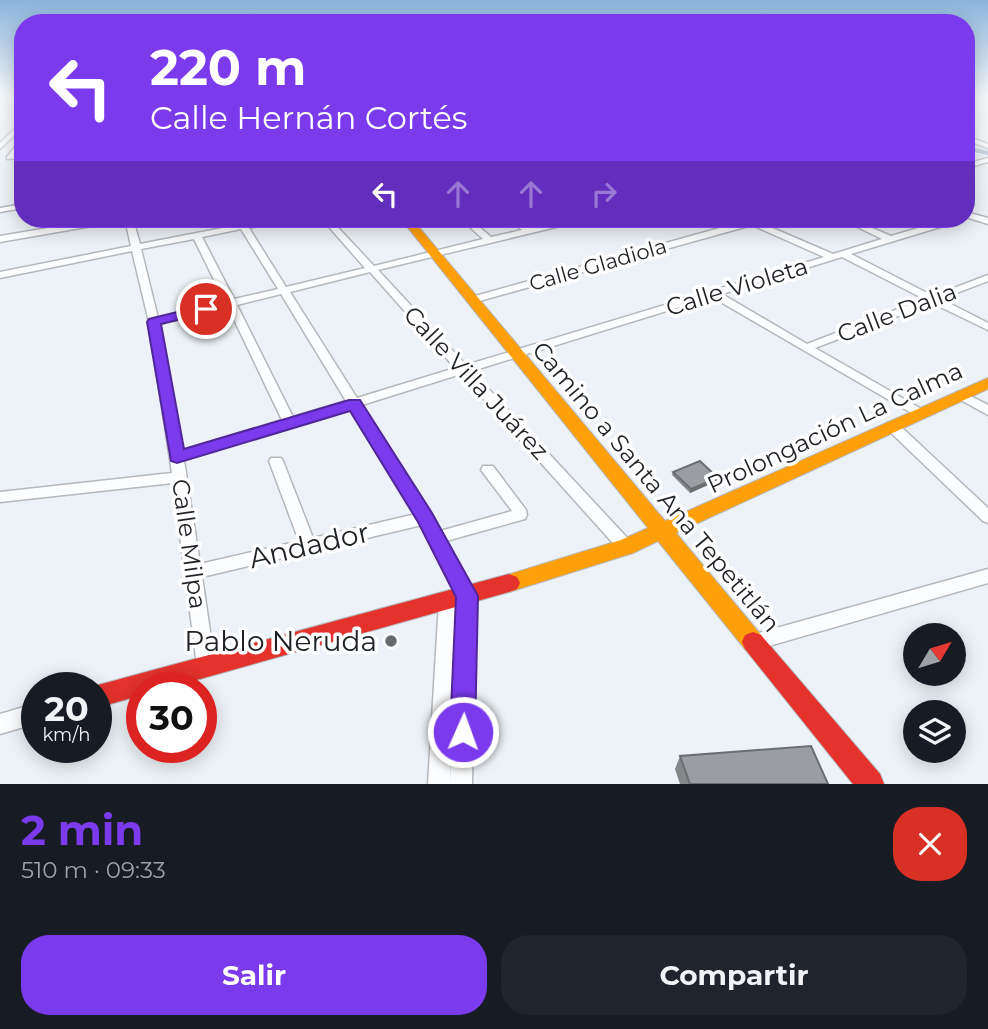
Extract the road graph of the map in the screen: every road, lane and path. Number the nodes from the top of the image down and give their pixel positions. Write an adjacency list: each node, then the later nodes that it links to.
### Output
1 (63, 228): 16 (street)
2 (131, 228): 19 (street, Calle Milpa)
3 (221, 228): 15 (street)
4 (245, 228): 25 (street)
5 (334, 228): 22 (street, Calle Villa Juárez)
6 (413, 228): 20 (street, Camino a Santa Ana Tepetitlán)
7 (476, 228): 18 (street)
8 (525, 228): 14 (street)
9 (542, 228): 14 (street)
10 (721, 228): 27 (street, Calle Gladiola)
11 (769, 228): 21 (street)
12 (865, 228): 17 (street)
13 (927, 228): 17 (street, Calle Violeta)
14 (530, 231): 18 (street)
15 (197, 235): 19 (street); 29 (street)
16 (0, 239)
17 (890, 239): 21 (street, Calle Violeta)
18 (489, 240): 20 (street)
19 (134, 247): 23 (street); 30 (street, Calle Milpa)
20 (435, 254): 22 (street); 27 (street, Camino a Santa Ana Tepetitlán)
21 (838, 255): 26 (street, Calle Violeta); 28 (street)
22 (371, 269): 25 (street); 34 (street, Calle Villa Juárez)
23 (0, 275)
24 (988, 278): 28 (street, Calle Dalia)
25 (284, 290): 29 (street); 37 (street)
26 (714, 294): 32 (street); 33 (street, Calle Violeta)
27 (472, 300): 33 (street, Camino a Santa Ana Tepetitlán)
28 (934, 301): 31 (street); 32 (street, Calle Dalia)
29 (232, 303): 30 (street); 40 (street)
30 (154, 322): 42 (street, Calle Milpa)
31 (988, 327)
32 (806, 348): 39 (street)
33 (517, 355): 34 (street, Calle Violeta); 49 (street, Camino a Santa Ana Tepetitlán)
34 (465, 371): 37 (street, Calle Violeta); 52 (street, Calle Villa Juárez)
35 (988, 383): 36 (street, Prolongación La Calma)
36 (961, 395): 38 (street); 39 (street, Prolongación La Calma)
37 (354, 404): 40 (street, Calle Violeta); 48 (street)
38 (988, 411)
39 (920, 414): 41 (street, Prolongación La Calma)
40 (290, 423): 42 (street, Calle Violeta)
41 (892, 426): 47 (street); 49 (street, Prolongación La Calma)
42 (177, 457): 45 (street, Calle Milpa)
43 (276, 461): 51 (street)
44 (488, 470): 50 (street)
45 (180, 477): 46 (street); 53 (street, Calle Milpa)
46 (0, 497)
47 (988, 517)
48 (425, 518): 50 (street); 51 (street, Andador)
49 (662, 532): 52 (street, Prolongación La Calma); 57 (street, Camino a Santa Ana Tepetitlán)
50 (436, 538): 55 (street)
51 (308, 544): 53 (street, Andador)
52 (626, 548): 55 (street, Prolongación La Calma)
53 (193, 572): 58 (street, Calle Milpa)
54 (988, 576): 57 (street)
55 (467, 596): 56 (street, Prolongación La Calma); 63 (street)
56 (447, 602): 58 (street, Prolongación La Calma); 62 (street)
57 (755, 642): 64 (street, Camino a Santa Ana Tepetitlán)
58 (206, 665): 59 (street, Prolongación La Calma)
59 (112, 691)
60 (21, 718): 61 (street)
61 (0, 724)
62 (439, 784)
63 (461, 784)
64 (870, 784)

